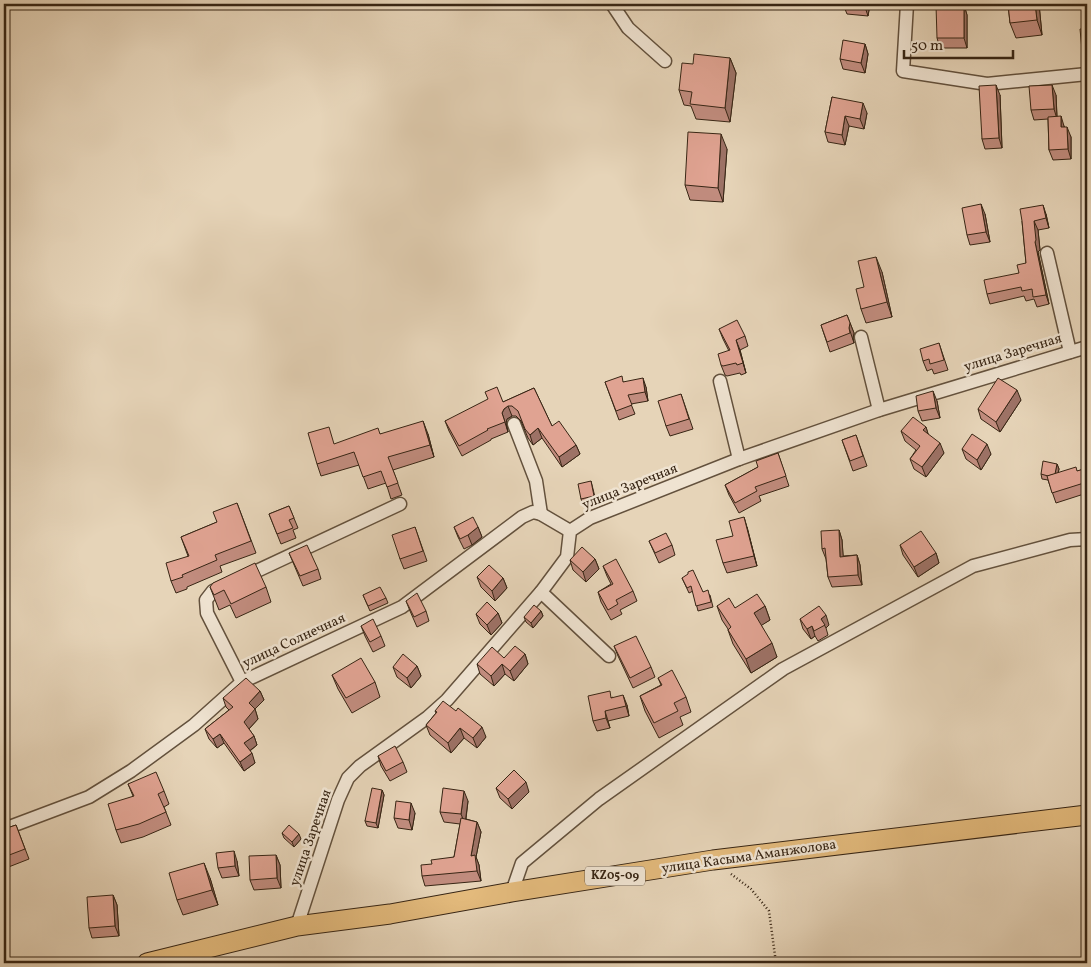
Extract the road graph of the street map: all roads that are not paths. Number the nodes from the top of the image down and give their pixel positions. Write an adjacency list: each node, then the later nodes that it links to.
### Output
1 (612, 4): 3 (street)
2 (907, 4): 4 (street)
3 (665, 61)
4 (1087, 74)
5 (1047, 253): 8 (street)
6 (861, 336): 10 (street)
7 (1087, 347): 8 (street, улица Заречная)
8 (1070, 352): 10 (street, улица Заречная)
9 (720, 381): 12 (street)
10 (879, 410): 12 (street, улица Заречная)
11 (514, 424): 14 (street)
12 (740, 459): 15 (street, улица Заречная)
13 (400, 504): 19 (street)
14 (541, 514): 15 (street); 19 (street, улица Солнечная)
15 (570, 531): 17 (street, улица Заречная)
16 (1087, 539): 22 (street)
17 (541, 592): 18 (street); 23 (street, улица Заречная)
18 (609, 656)
19 (242, 682): 21 (street, улица Солнечная)
20 (1087, 815): 22 (main road, улица Касыма Аманжолова / KZ05-09)
21 (4, 829)
22 (512, 892): 23 (main road, улица Касыма Аманжолова / KZ05-09)
23 (297, 926): 24 (main road, улица Касыма Аманжолова / KZ05-09)
24 (147, 963)

